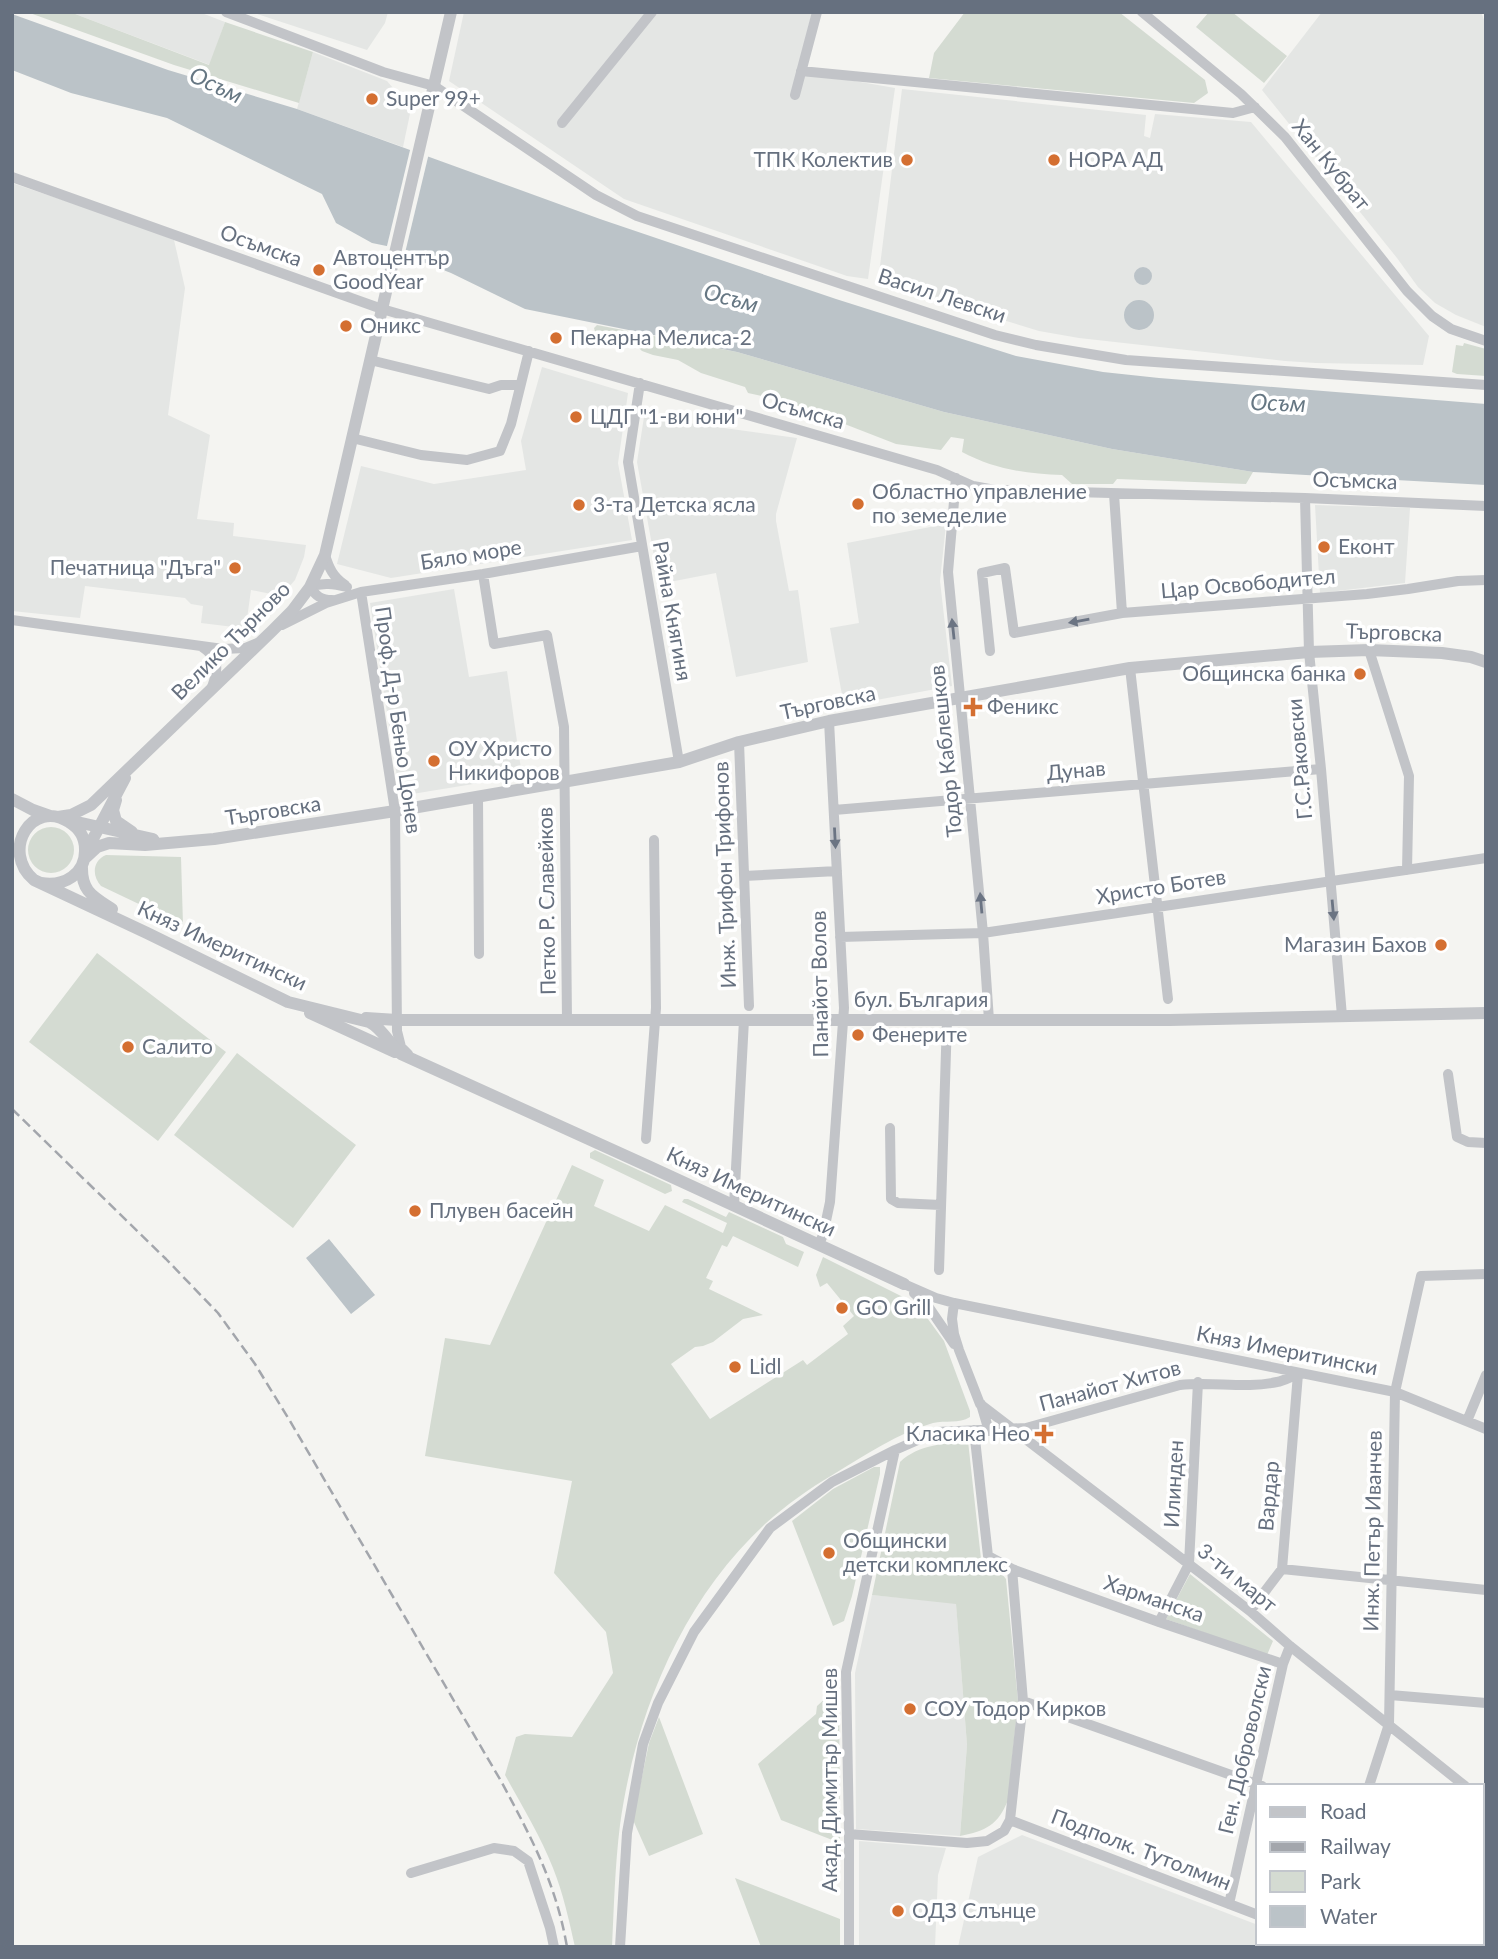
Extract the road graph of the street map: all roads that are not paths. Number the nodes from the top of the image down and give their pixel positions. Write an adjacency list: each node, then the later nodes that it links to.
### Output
1 (226, 12): 7 (street, Васил Левски)
2 (451, 12): 7 (street)
3 (652, 12): 10 (street)
4 (817, 12): 6 (street)
5 (1142, 12): 9 (street, Хан Кубрат)
6 (801, 71): 8 (street); 9 (street)
7 (434, 86): 12 (street, Велико Търново); 18 (street, Васил Левски)
8 (795, 95)
9 (1255, 107): 13 (street, Хан Кубрат)
10 (562, 123)
11 (12, 177): 12 (street, Осъмска)
12 (382, 309): 14 (street, Осъмска); 15 (street, Велико Търново)
13 (1486, 341)
14 (529, 351): 16 (street, Осъмска); 17 (street)
15 (370, 360): 17 (street); 19 (street, Велико Търново)
16 (640, 383): 20 (street, Осъмска); 24 (street, Райна Княгиня)
17 (520, 385): 19 (street)
18 (1486, 385)
19 (352, 438): 25 (street, Велико Търново)
20 (956, 478): 21 (street, Осъмска); 46 (street, Тодор Каблешков, one-way to 20)
21 (1114, 494): 22 (street, Осъмска); 33 (street)
22 (1305, 498): 23 (street, Осъмска); 31 (street, Г.С.Раковски)
23 (1486, 506)
24 (642, 546): 26 (street, Бяло море); 49 (street, Райна Княгиня)
25 (326, 555): 28 (street, Велико Търново); 29 (street)
26 (483, 573): 30 (street, Бяло море); 52 (street, Петко Р. Славейков)
27 (1486, 580): 31 (street, Цар Освободител)
28 (310, 587): 29 (street, Бяло море); 32 (street); 35 (street, Велико Търново)
29 (347, 587): 30 (street, Бяло море)
30 (361, 592): 32 (street); 59 (street, Проф. Д-р Беньо Цонев)
31 (1307, 597): 33 (street, Цар Освободител); 41 (street, Г.С.Раковски)
32 (336, 600): 35 (street)
33 (1122, 613): 40 (street, Цар Освободител, one-way to 40)
34 (12, 620): 37 (street)
35 (272, 631): 36 (street, Велико Търново)
36 (260, 642): 38 (street); 43 (street, Велико Търново)
37 (205, 649): 38 (street); 43 (street); 45 (street)
38 (223, 649): 43 (street)
39 (1368, 650): 41 (street, Търговска); 42 (street, Търговска); 67 (street)
40 (990, 651)
41 (1308, 652): 44 (street, Търговска); 51 (street, Г.С.Раковски)
42 (1486, 662)
43 (237, 664): 45 (street, Велико Търново)
44 (1130, 668): 46 (street, Търговска); 53 (street)
45 (211, 689): 50 (street, Велико Търново)
46 (960, 697): 47 (street, Търговска); 57 (street, Тодор Каблешков)
47 (829, 721): 48 (street, Търговска); 58 (street, Панайот Волов)
48 (739, 742): 49 (street, Търговска); 70 (street, Инж. Трифон Трифонов)
49 (678, 762): 52 (street, Търговска)
50 (131, 768): 54 (street); 60 (street, Велико Търново)
51 (1321, 769): 53 (street, Дунав); 71 (street, Г.С.Раковски)
52 (565, 782): 55 (street, Търговска); 86 (street, Петко Р. Славейков)
53 (1143, 785): 57 (street, Дунав); 73 (street)
54 (117, 792): 61 (street); 62 (street)
55 (478, 797): 59 (street, Търговска); 77 (street)
56 (12, 799): 60 (street)
57 (971, 799): 58 (street, Дунав); 75 (street, Тодор Каблешков, one-way to 57)
58 (834, 810): 68 (street, Панайот Волов, one-way to 68)
59 (395, 811): 64 (street, Търговска); 85 (street, Проф. Д-р Беньо Цонев)
60 (58, 817): 61 (street); 66 (street); 72 (street, Велико Търново)
61 (99, 827): 62 (street); 66 (street)
62 (142, 838): 64 (street)
63 (654, 840): 87 (street)
64 (184, 843): 66 (street)
65 (1486, 858): 67 (street, Христо Ботев)
66 (84, 859): 72 (street); 74 (street)
67 (1407, 870): 71 (street, Христо Ботев)
68 (837, 871): 70 (street); 76 (street, Панайот Волов)
69 (12, 872): 72 (street, Княз Имеритински)
70 (744, 876): 80 (street, Инж. Трифон Трифонов)
71 (1330, 880): 73 (street, Христо Ботев); 82 (street, Г.С.Раковски, one-way to 82)
72 (37, 882): 74 (street, Княз Имеритински)
73 (1158, 907): 75 (street, Христо Ботев); 78 (street)
74 (147, 933): 79 (street, Княз Имеритински)
75 (984, 933): 76 (street, Христо Ботев); 90 (street, Тодор Каблешков)
76 (840, 937): 84 (street, Панайот Волов)
77 (479, 954)
78 (1168, 999)
79 (288, 1002): 83 (street, Княз Имеритински); 91 (street)
80 (749, 1006)
81 (1486, 1013): 82 (street, бул. България)
82 (1342, 1016): 90 (street, бул. България)
83 (355, 1017): 85 (street, бул. България); 91 (street, Княз Имеритински)
84 (843, 1019): 88 (street, бул. България); 89 (street, бул. България); 99 (street, Панайот Волов)
85 (397, 1020): 86 (street, бул. България); 92 (street, Проф. Д-р Беньо Цонев)
86 (567, 1020): 87 (street, бул. България)
87 (656, 1020): 88 (street, бул. България); 95 (street)
88 (744, 1020): 97 (street)
89 (947, 1020): 90 (street, бул. България); 98 (street)
90 (989, 1020)
91 (401, 1054): 92 (street, Княз Имеритински)
92 (420, 1062): 97 (street, Княз Имеритински)
93 (1448, 1074): 96 (street)
94 (890, 1128): 98 (street)
95 (646, 1139)
96 (1486, 1143)
97 (734, 1205): 99 (street, Княз Имеритински)
98 (941, 1205): 100 (street)
99 (819, 1244): 102 (street, Княз Имеритински)
100 (939, 1270)
101 (1486, 1274): 108 (street, Инж. Петър Иванчев)
102 (904, 1284): 103 (street, Княз Имеритински); 104 (street)
103 (954, 1303): 104 (street); 105 (street, Княз Имеритински)
104 (958, 1350): 109 (street)
105 (1298, 1374): 107 (street, Панайот Хитов); 108 (street, Княз Имеритински); 118 (street, Вардар)
106 (1486, 1375): 110 (street)
107 (1198, 1382): 113 (street, Панайот Хитов); 116 (street, Илинден)
108 (1395, 1392): 110 (street, Княз Имеритински); 119 (street, Инж. Петър Иванчев)
109 (980, 1404): 113 (street, 3-ти март); 114 (street)
110 (1467, 1421): 111 (street, Княз Имеритински)
111 (1486, 1429)
112 (974, 1430): 114 (street); 115 (street); 117 (street)
113 (1014, 1430): 114 (street); 116 (street, 3-ти март)
114 (989, 1431)
115 (895, 1450): 135 (street, Акад. Димитър Мишев); 140 (street)
116 (1189, 1564): 121 (street, 3-ти март); 122 (street, Илинден)
117 (1012, 1569): 122 (street, Харманска); 126 (street)
118 (1282, 1569): 119 (street); 121 (street)
119 (1392, 1580): 120 (street); 125 (street, Инж. Петър Иванчев)
120 (1486, 1590)
121 (1250, 1612): 123 (street, 3-ти март)
122 (1159, 1622): 124 (street, Харманска)
123 (1290, 1646): 124 (street, Ген. Доброволски); 128 (street, 3-ти март)
124 (1283, 1664): 130 (street, Ген. Доброволски)
125 (1390, 1695): 127 (street); 128 (street, Инж. Петър Иванчев)
126 (1023, 1701): 129 (street); 134 (street)
127 (1486, 1703)
128 (1389, 1724): 131 (street, Инж. Петър Иванчев); 132 (street, 3-ти март)
129 (1257, 1784)
130 (1260, 1784)
131 (1370, 1784)
132 (1463, 1784)
133 (1256, 1801): 137 (street, Ген. Доброволски)
134 (1010, 1820): 135 (street); 137 (street, Подполк. Тутолмин)
135 (849, 1834): 141 (street, Акад. Димитър Мишев)
136 (411, 1873): 139 (street)
137 (1230, 1904): 138 (street, Подполк. Тутолмин)
138 (1256, 1914)
139 (554, 1947)
140 (620, 1947)
141 (849, 1947)

